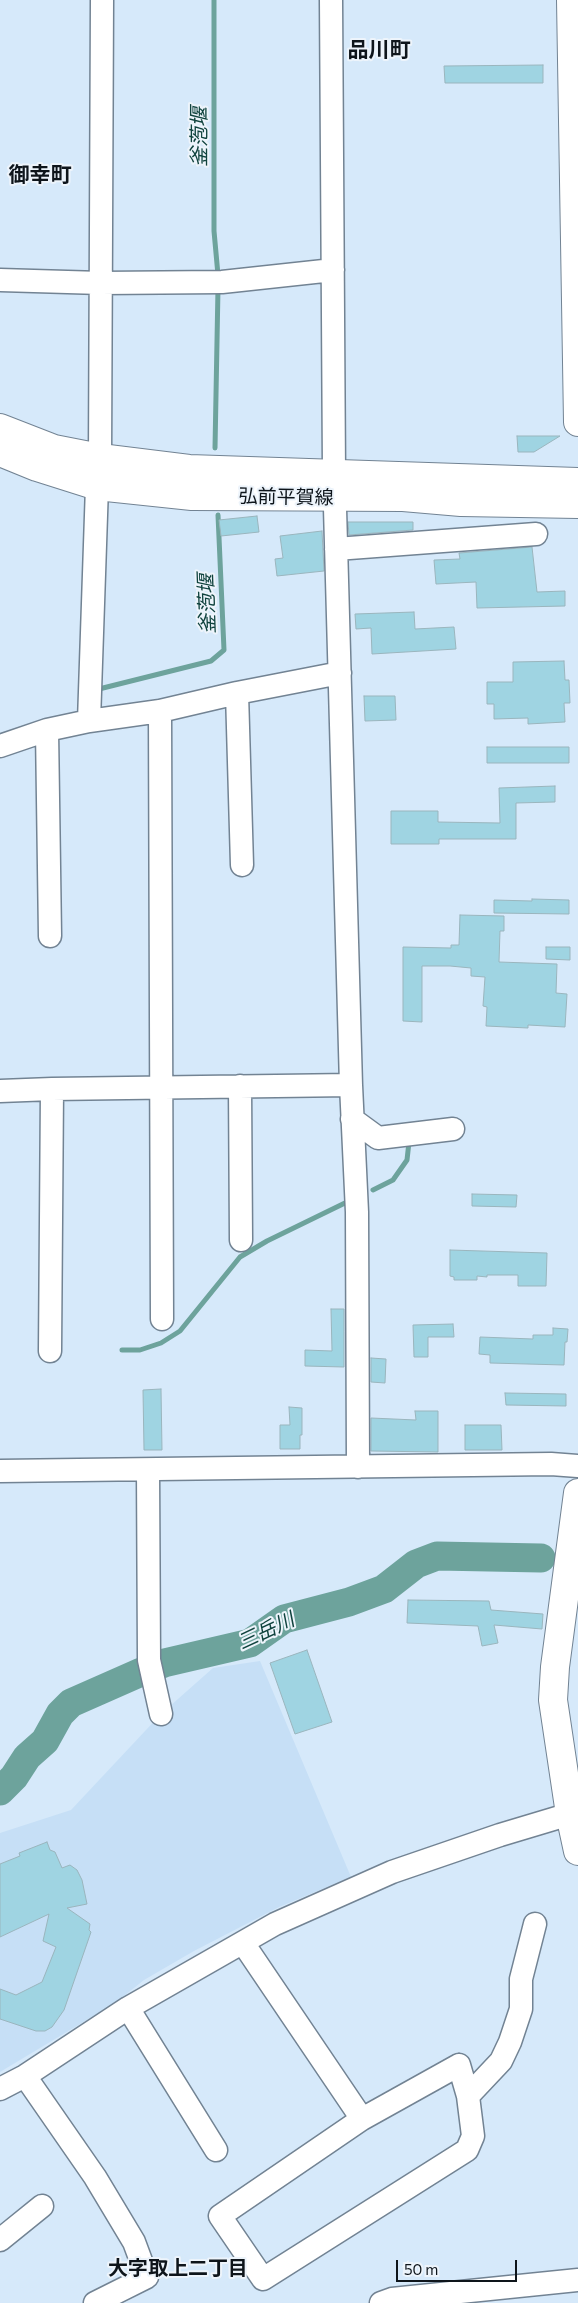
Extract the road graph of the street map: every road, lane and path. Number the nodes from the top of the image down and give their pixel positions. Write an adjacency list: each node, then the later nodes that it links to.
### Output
1 (102, 0): 7 (street)
2 (331, 0): 5 (street)
3 (571, 0): 4 (main road)
4 (575, 116): 8 (main road)
5 (333, 270): 7 (street); 13 (street)
6 (0, 280): 7 (street)
7 (101, 283): 11 (street)
8 (578, 422)
9 (0, 428): 11 (main road, 弘前平賀線)
10 (0, 452): 14 (main road, 弘前平賀線)
11 (100, 458): 13 (main road, 弘前平賀線)
12 (578, 482): 13 (main road, 弘前平賀線)
13 (334, 485): 14 (main road, 弘前平賀線); 15 (main road, 弘前平賀線); 17 (street)
14 (97, 486): 21 (street)
15 (578, 504)
16 (536, 534): 17 (street)
17 (336, 549): 18 (street)
18 (340, 673): 19 (street); 26 (street)
19 (237, 693): 20 (street); 24 (street)
20 (160, 711): 21 (street); 28 (street)
21 (89, 721): 22 (street)
22 (47, 730): 23 (street); 25 (street)
23 (0, 746)
24 (242, 865)
25 (50, 936)
26 (350, 1085): 27 (street); 31 (street)
27 (240, 1086): 28 (street); 33 (street)
28 (160, 1087): 29 (street); 34 (street)
29 (52, 1088): 30 (street); 35 (street)
30 (0, 1091)
31 (352, 1119): 32 (street); 37 (street)
32 (440, 1124)
33 (241, 1240)
34 (162, 1318)
35 (50, 1351)
36 (578, 1466): 37 (street)
37 (358, 1467): 39 (street)
38 (0, 1470): 39 (street)
39 (148, 1470): 41 (street)
40 (578, 1493): 42 (main road)
41 (161, 1714)
42 (570, 1814): 43 (main road); 45 (street)
43 (578, 1851)
44 (535, 1924): 49 (street)
45 (243, 1943): 46 (street); 50 (street)
46 (128, 2008): 47 (street); 51 (street)
47 (24, 2076): 48 (street); 55 (street)
48 (0, 2089)
49 (468, 2096): 50 (street); 50 (street)
50 (362, 2119)
51 (216, 2150)
52 (42, 2206): 53 (street)
53 (0, 2240)
54 (578, 2280): 56 (street)
55 (95, 2303)
56 (381, 2303)

